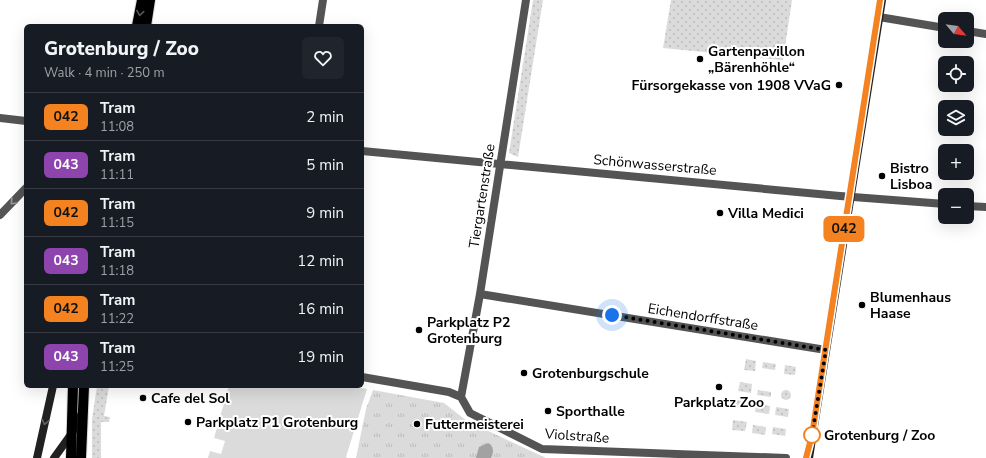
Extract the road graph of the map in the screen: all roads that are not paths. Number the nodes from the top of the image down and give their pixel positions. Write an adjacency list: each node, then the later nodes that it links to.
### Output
1 (142, 0): 7 (main road, one-way to 7)
2 (150, 0): 8 (main road)
3 (323, 0): 9 (street)
4 (526, 0): 16 (street, Tiergartenstraße)
5 (882, 0): 6 (main road)
6 (879, 18): 10 (street); 18 (main road)
7 (138, 24)
8 (146, 24)
9 (319, 24)
10 (938, 27)
11 (974, 32): 12 (street)
12 (986, 34)
13 (0, 118): 14 (street)
14 (24, 121)
15 (364, 151): 16 (street, Schönwasserstraße)
16 (500, 163): 18 (street, Schönwasserstraße); 23 (street, Tiergartenstraße)
17 (24, 190): 22 (street, one-way to 22)
18 (851, 197): 19 (street, Schönwasserstraße); 24 (main road)
19 (938, 203)
20 (974, 206): 21 (street)
21 (986, 207)
22 (0, 215)
23 (480, 294): 24 (street, Eichendorffstraße); 29 (street, Tiergartenstraße)
24 (826, 350): 37 (main road)
25 (364, 377): 29 (street)
26 (53, 388): 32 (main road, one-way to 32)
27 (72, 388): 31 (main road)
28 (84, 388): 30 (main road)
29 (461, 396): 36 (street, Violstraße)
30 (82, 414): 31 (main road); 35 (main road)
31 (72, 433): 33 (main road); 34 (main road)
32 (37, 458)
33 (54, 458)
34 (71, 458)
35 (81, 458)
36 (786, 458)
37 (809, 458)

